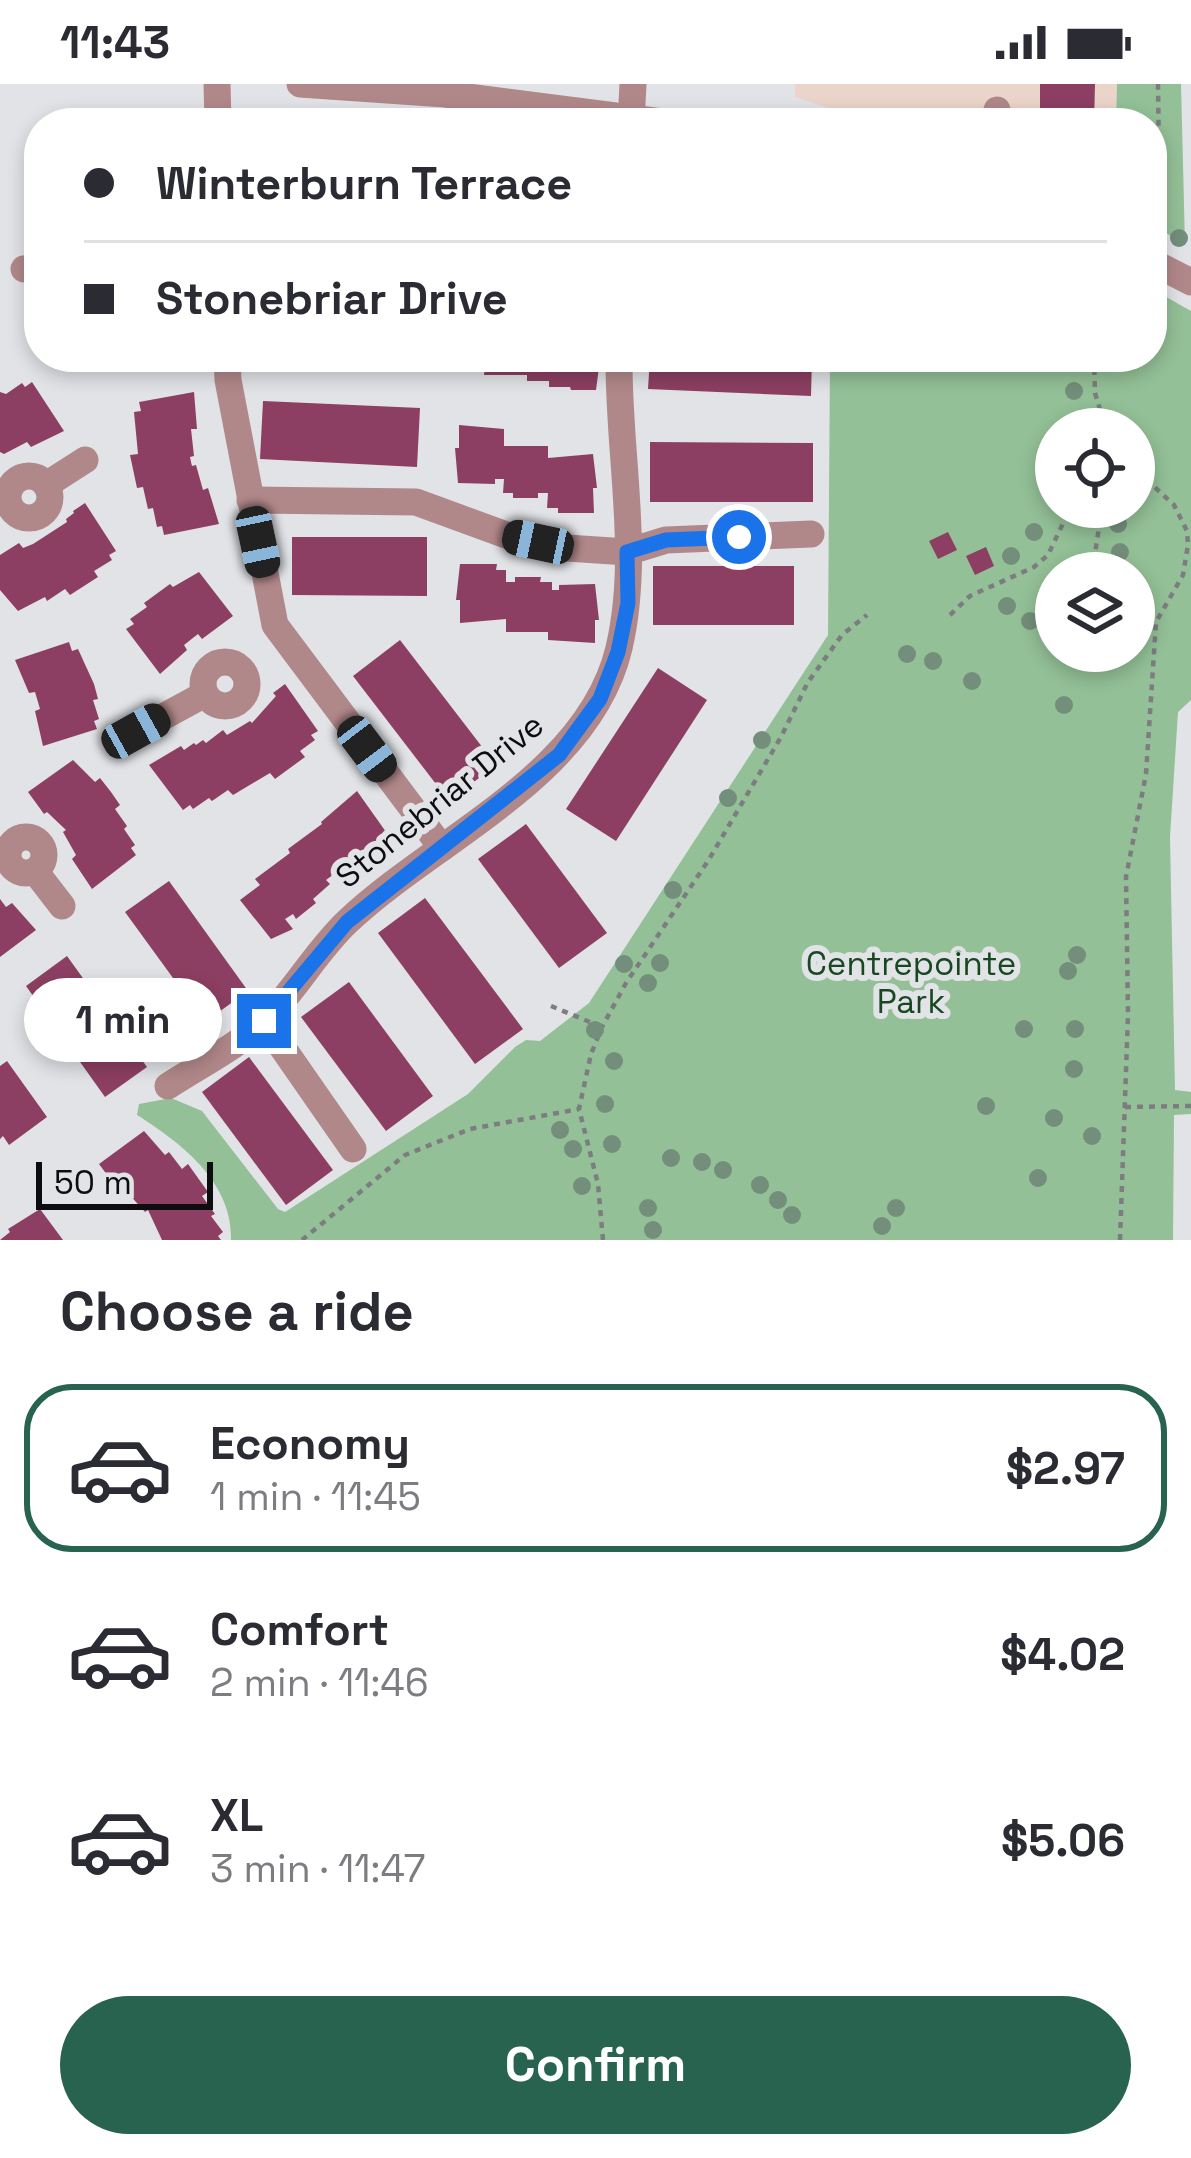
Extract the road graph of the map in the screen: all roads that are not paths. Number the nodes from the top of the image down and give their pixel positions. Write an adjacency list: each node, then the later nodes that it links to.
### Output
1 (300, 84): 2 (street)
2 (337, 85): 3 (street)
3 (542, 108)
4 (229, 372): 7 (street)
5 (620, 372): 10 (street, Stonebriar Drive)
6 (85, 460): 8 (street)
7 (250, 500): 10 (street); 11 (street)
8 (5, 511)
9 (811, 534): 10 (street)
10 (627, 552): 14 (street, Stonebriar Drive)
11 (285, 639): 12 (street); 14 (street)
12 (136, 731)
13 (7, 833): 15 (street)
14 (442, 848): 16 (street, Stonebriar Drive)
15 (62, 906)
16 (264, 1021): 17 (street, Stonebriar Drive); 18 (street)
17 (168, 1086)
18 (353, 1149)

